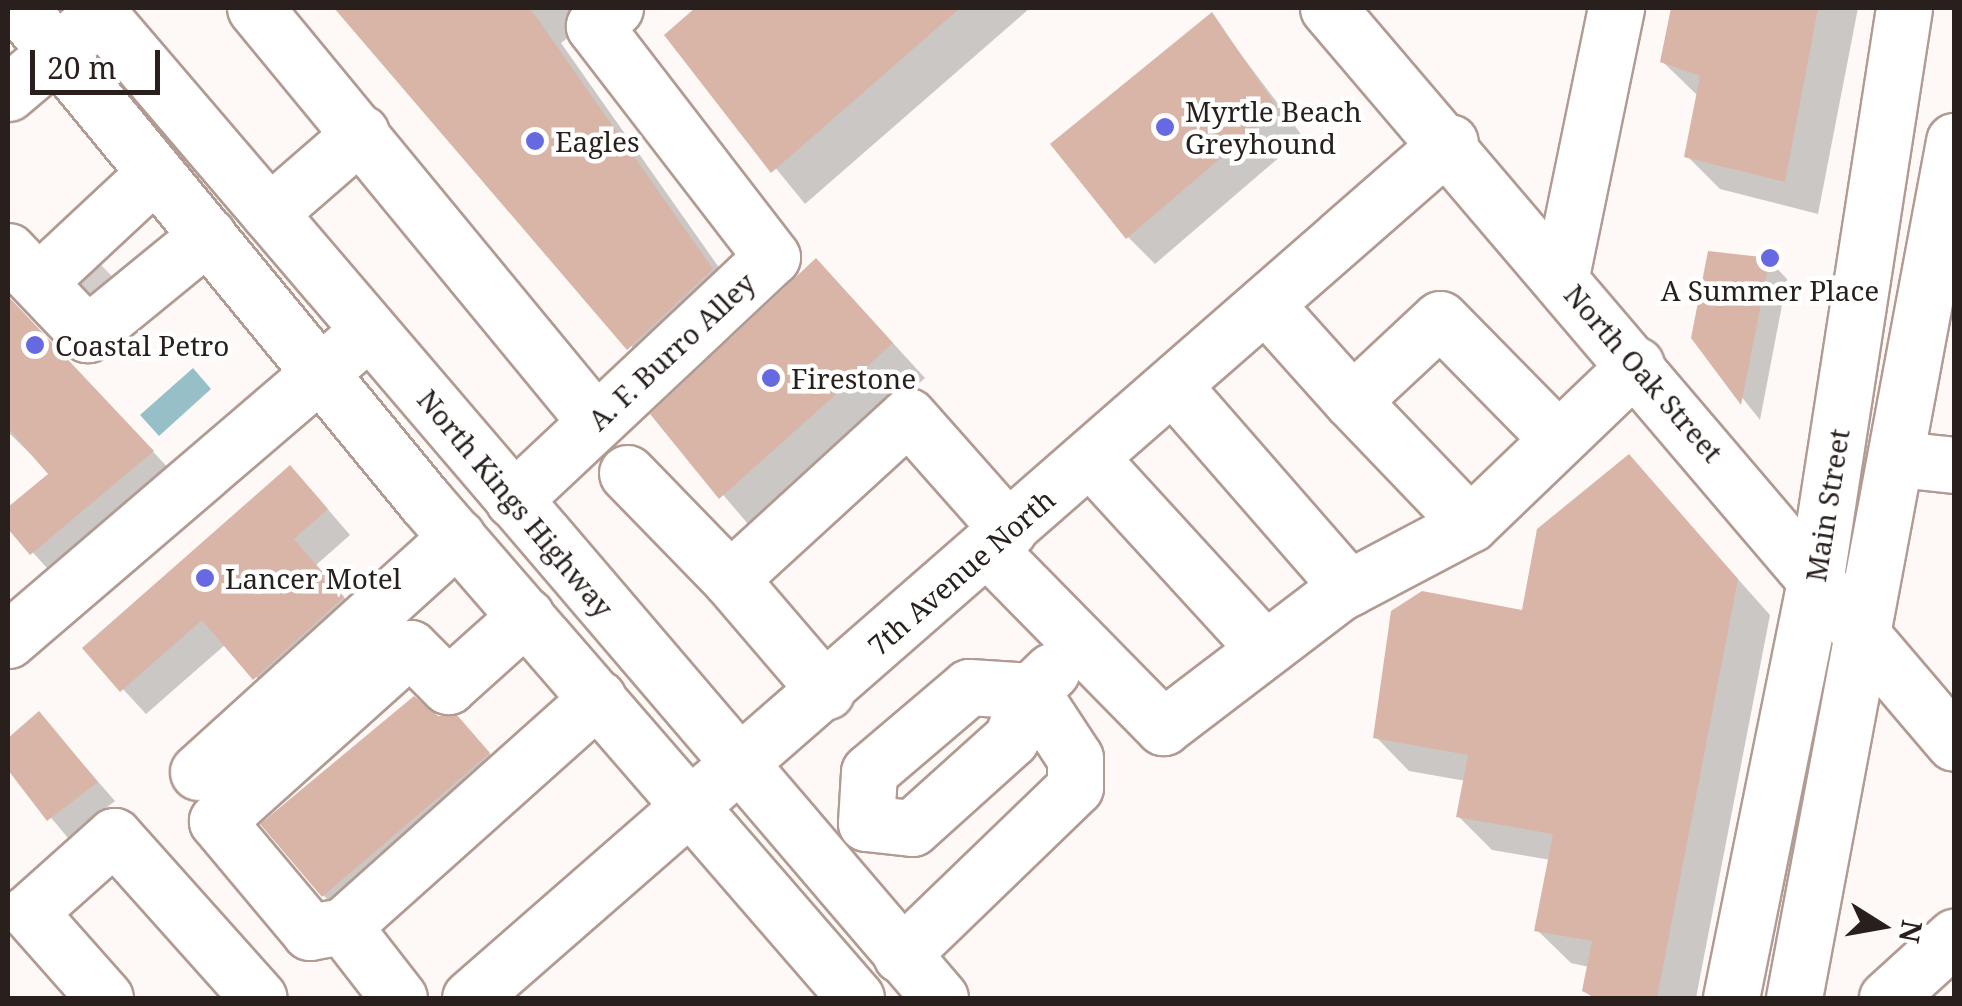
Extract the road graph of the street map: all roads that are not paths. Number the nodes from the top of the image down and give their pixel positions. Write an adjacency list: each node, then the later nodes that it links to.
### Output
1 (20, 8): 8 (main road)
2 (255, 8): 10 (main road)
3 (616, 8): 24 (main road, A. F. Burro Alley)
4 (1328, 8): 12 (main road, North Oak Street)
5 (1616, 8): 17 (main road)
6 (1904, 8): 34 (main road, Main Street)
7 (101, 10): 8 (main road); 14 (main road, North Kings Highway)
8 (58, 50): 9 (main road); 13 (main road)
9 (8, 93)
10 (362, 133): 14 (main road); 24 (main road)
11 (1954, 140): 27 (main road)
12 (1450, 142): 17 (main road, North Oak Street); 18 (main road, 7th Avenue North)
13 (155, 173): 15 (main road); 16 (main road)
14 (268, 213): 19 (main road, North Kings Highway)
15 (208, 235): 16 (main road); 21 (main road)
16 (77, 276)
17 (1562, 276): 20 (main road, North Oak Street)
18 (1265, 304): 22 (main road, 7th Avenue North); 23 (main road)
19 (369, 331): 21 (main road); 30 (main road, North Kings Highway)
20 (1636, 364): 25 (main road); 34 (main road, North Oak Street)
21 (320, 373): 32 (main road); 39 (main road)
22 (1173, 386): 26 (main road, 7th Avenue North); 36 (main road)
23 (1352, 400): 25 (main road); 31 (main road)
24 (596, 422): 30 (main road, A. F. Burro Alley)
25 (1558, 440): 31 (main road)
26 (1090, 458): 33 (main road, 7th Avenue North); 41 (main road)
27 (1898, 459): 28 (main road); 38 (main road)
28 (1954, 465)
29 (627, 473): 35 (main road)
30 (513, 500): 46 (main road, North Kings Highway)
31 (1470, 524): 36 (main road)
32 (456, 537): 37 (main road); 47 (main road)
33 (999, 539): 35 (main road); 40 (main road); 42 (main road, 7th Avenue North)
34 (1816, 576): 38 (main road, North Oak Street); 60 (main road, Main Street)
35 (730, 579): 42 (main road)
36 (1349, 588): 41 (main road)
37 (526, 616): 44 (main road); 51 (main road)
38 (1866, 636): 45 (main road, North Oak Street); 61 (main road)
39 (8, 640)
40 (1078, 644): 41 (main road); 43 (main road)
41 (1264, 648)
42 (826, 692): 46 (main road, 7th Avenue North)
43 (1031, 692): 49 (main road); 49 (main road); 53 (main road)
44 (598, 698): 48 (main road); 51 (main road)
45 (1949, 720)
46 (740, 766): 48 (main road, 7th Avenue North); 50 (main road, North Kings Highway)
47 (198, 772)
48 (694, 808): 57 (main road, 7th Avenue North); 58 (main road)
49 (866, 823): 50 (main road)
50 (818, 857): 53 (main road, North Kings Highway)
51 (343, 926): 56 (main road)
52 (1954, 937): 62 (main road)
53 (901, 955): 59 (main road, North Kings Highway)
54 (105, 998): 55 (main road)
55 (258, 998)
56 (400, 998)
57 (470, 998)
58 (856, 998)
59 (940, 998)
60 (1730, 998)
61 (1794, 998)
62 (1887, 998)

